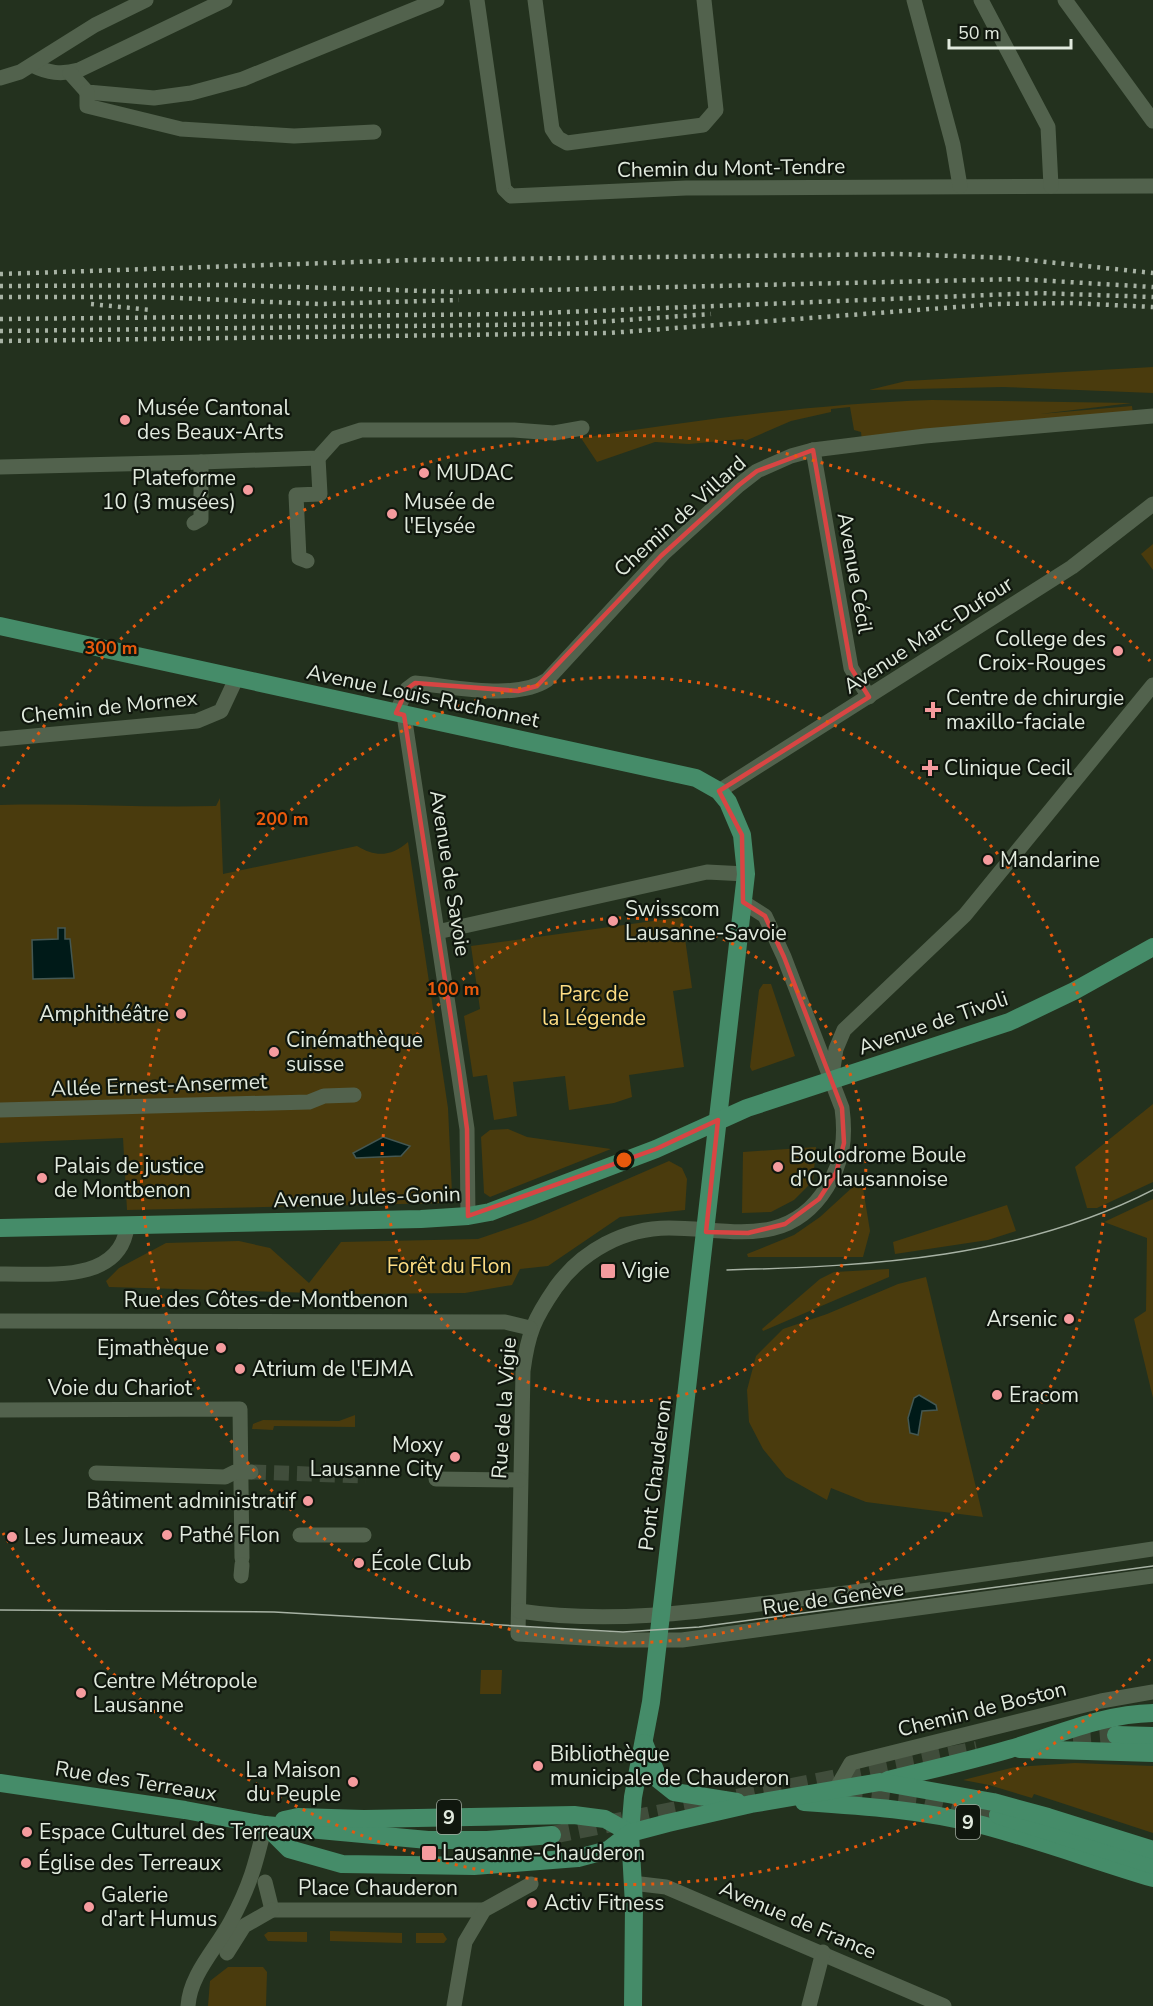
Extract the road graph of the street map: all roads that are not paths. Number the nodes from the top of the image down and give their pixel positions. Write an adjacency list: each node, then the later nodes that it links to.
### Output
1 (146, 0): 10 (street)
2 (225, 0): 11 (street)
3 (437, 0): 13 (street)
4 (477, 0): 16 (street, Chemin du Mont-Tendre)
5 (536, 0): 6 (street)
6 (704, 0)
7 (914, 0): 16 (street)
8 (981, 0): 17 (street)
9 (1065, 0): 14 (street)
10 (32, 65): 11 (street); 12 (street)
11 (70, 73): 13 (street)
12 (6, 77)
13 (87, 92): 15 (street)
14 (1153, 121)
15 (374, 132)
16 (960, 186): 17 (street, Chemin du Mont-Tendre)
17 (1051, 186): 18 (street, Chemin du Mont-Tendre)
18 (1153, 186)
19 (1153, 416): 21 (street, Chemin de Villard)
20 (582, 428): 22 (street)
21 (813, 450): 31 (street, Avenue Cécil); 32 (street, Chemin de Villard)
22 (318, 458): 23 (street); 27 (street)
23 (201, 462): 24 (street); 26 (street)
24 (0, 467)
25 (1153, 504): 31 (street, Avenue Marc-Dufour)
26 (194, 524)
27 (307, 561)
28 (0, 626): 29 (main road, Avenue Louis-Ruchonnet)
29 (236, 679): 32 (main road, Avenue Louis-Ruchonnet); 33 (street, Chemin de Mornex)
30 (1153, 685): 39 (street)
31 (869, 697): 34 (street, Avenue Marc-Dufour)
32 (400, 714): 34 (main road, Avenue Louis-Ruchonnet); 37 (street, Avenue de Savoie)
33 (0, 739)
34 (719, 791): 35 (main road)
35 (746, 874): 36 (main road); 37 (street)
36 (743, 902): 39 (street); 42 (main road)
37 (437, 932): 43 (street, Avenue de Savoie)
38 (1153, 947): 39 (main road, Avenue de Tivoli)
39 (831, 1081): 42 (main road, Avenue de Tivoli); 48 (street, Rue de la Vigie)
40 (354, 1095): 41 (street, Allée Ernest-Ansermet)
41 (0, 1110)
42 (718, 1120): 43 (main road, Avenue Jules-Gonin); 66 (main road, Pont Chauderon)
43 (468, 1216): 44 (main road, Avenue Jules-Gonin)
44 (127, 1227): 45 (main road, Avenue Jules-Gonin); 46 (street)
45 (0, 1228)
46 (0, 1274)
47 (0, 1321): 48 (street, Rue des Côtes-de-Montbenon)
48 (530, 1328): 53 (street, Rue de la Vigie)
49 (0, 1410): 50 (street, Voie du Chariot)
50 (247, 1472): 51 (street); 57 (street)
51 (96, 1473)
52 (436, 1479): 53 (street)
53 (520, 1480): 59 (street, Rue de la Vigie)
54 (300, 1534): 55 (street)
55 (364, 1535)
56 (1153, 1549): 59 (street, Rue de Genève)
57 (242, 1566)
58 (1153, 1576): 60 (street, Rue de Genève)
59 (519, 1611): 60 (street, Rue de la Vigie)
60 (518, 1634)
61 (1153, 1692): 72 (street, Chemin de Boston)
62 (1153, 1713): 63 (main road)
63 (1111, 1717): 67 (main road); 68 (main road)
64 (1116, 1735): 65 (main road)
65 (1153, 1737)
66 (644, 1743): 74 (main road); 77 (main road, Pont Chauderon)
67 (1011, 1748): 68 (main road); 70 (main road)
68 (1103, 1750): 69 (main road)
69 (1153, 1753)
70 (880, 1782): 72 (main road, 9); 75 (main road, 9)
71 (0, 1783): 76 (main road, Rue des Terreaux / 9)
72 (836, 1789): 73 (main road, 9)
73 (775, 1799): 74 (main road, Place Chauderon / 9); 75 (main road, 9)
74 (751, 1804): 77 (main road, Place Chauderon / 9)
75 (991, 1814): 79 (main road, 9); 80 (main road, 9); 81 (main road, 9)
76 (265, 1825): 77 (main road, 9); 77 (main road, Place Chauderon / 9); 78 (main road, 9); 89 (street)
77 (630, 1833): 83 (main road, Pont Chauderon)
78 (552, 1835)
79 (1153, 1850)
80 (1153, 1865)
81 (1153, 1878)
82 (265, 1882): 85 (street, Place Chauderon)
83 (632, 1883): 87 (street, Avenue de France); 91 (main road, Pont Chauderon)
84 (531, 1884): 86 (street, Place Chauderon)
85 (272, 1910): 86 (street, Place Chauderon); 88 (street, Place Chauderon)
86 (484, 1910): 90 (street, Place Chauderon)
87 (823, 1952): 92 (street); 93 (street, Avenue de France)
88 (228, 1953)
89 (188, 2006)
90 (454, 2006)
91 (633, 2006)
92 (809, 2006)
93 (944, 2006)

